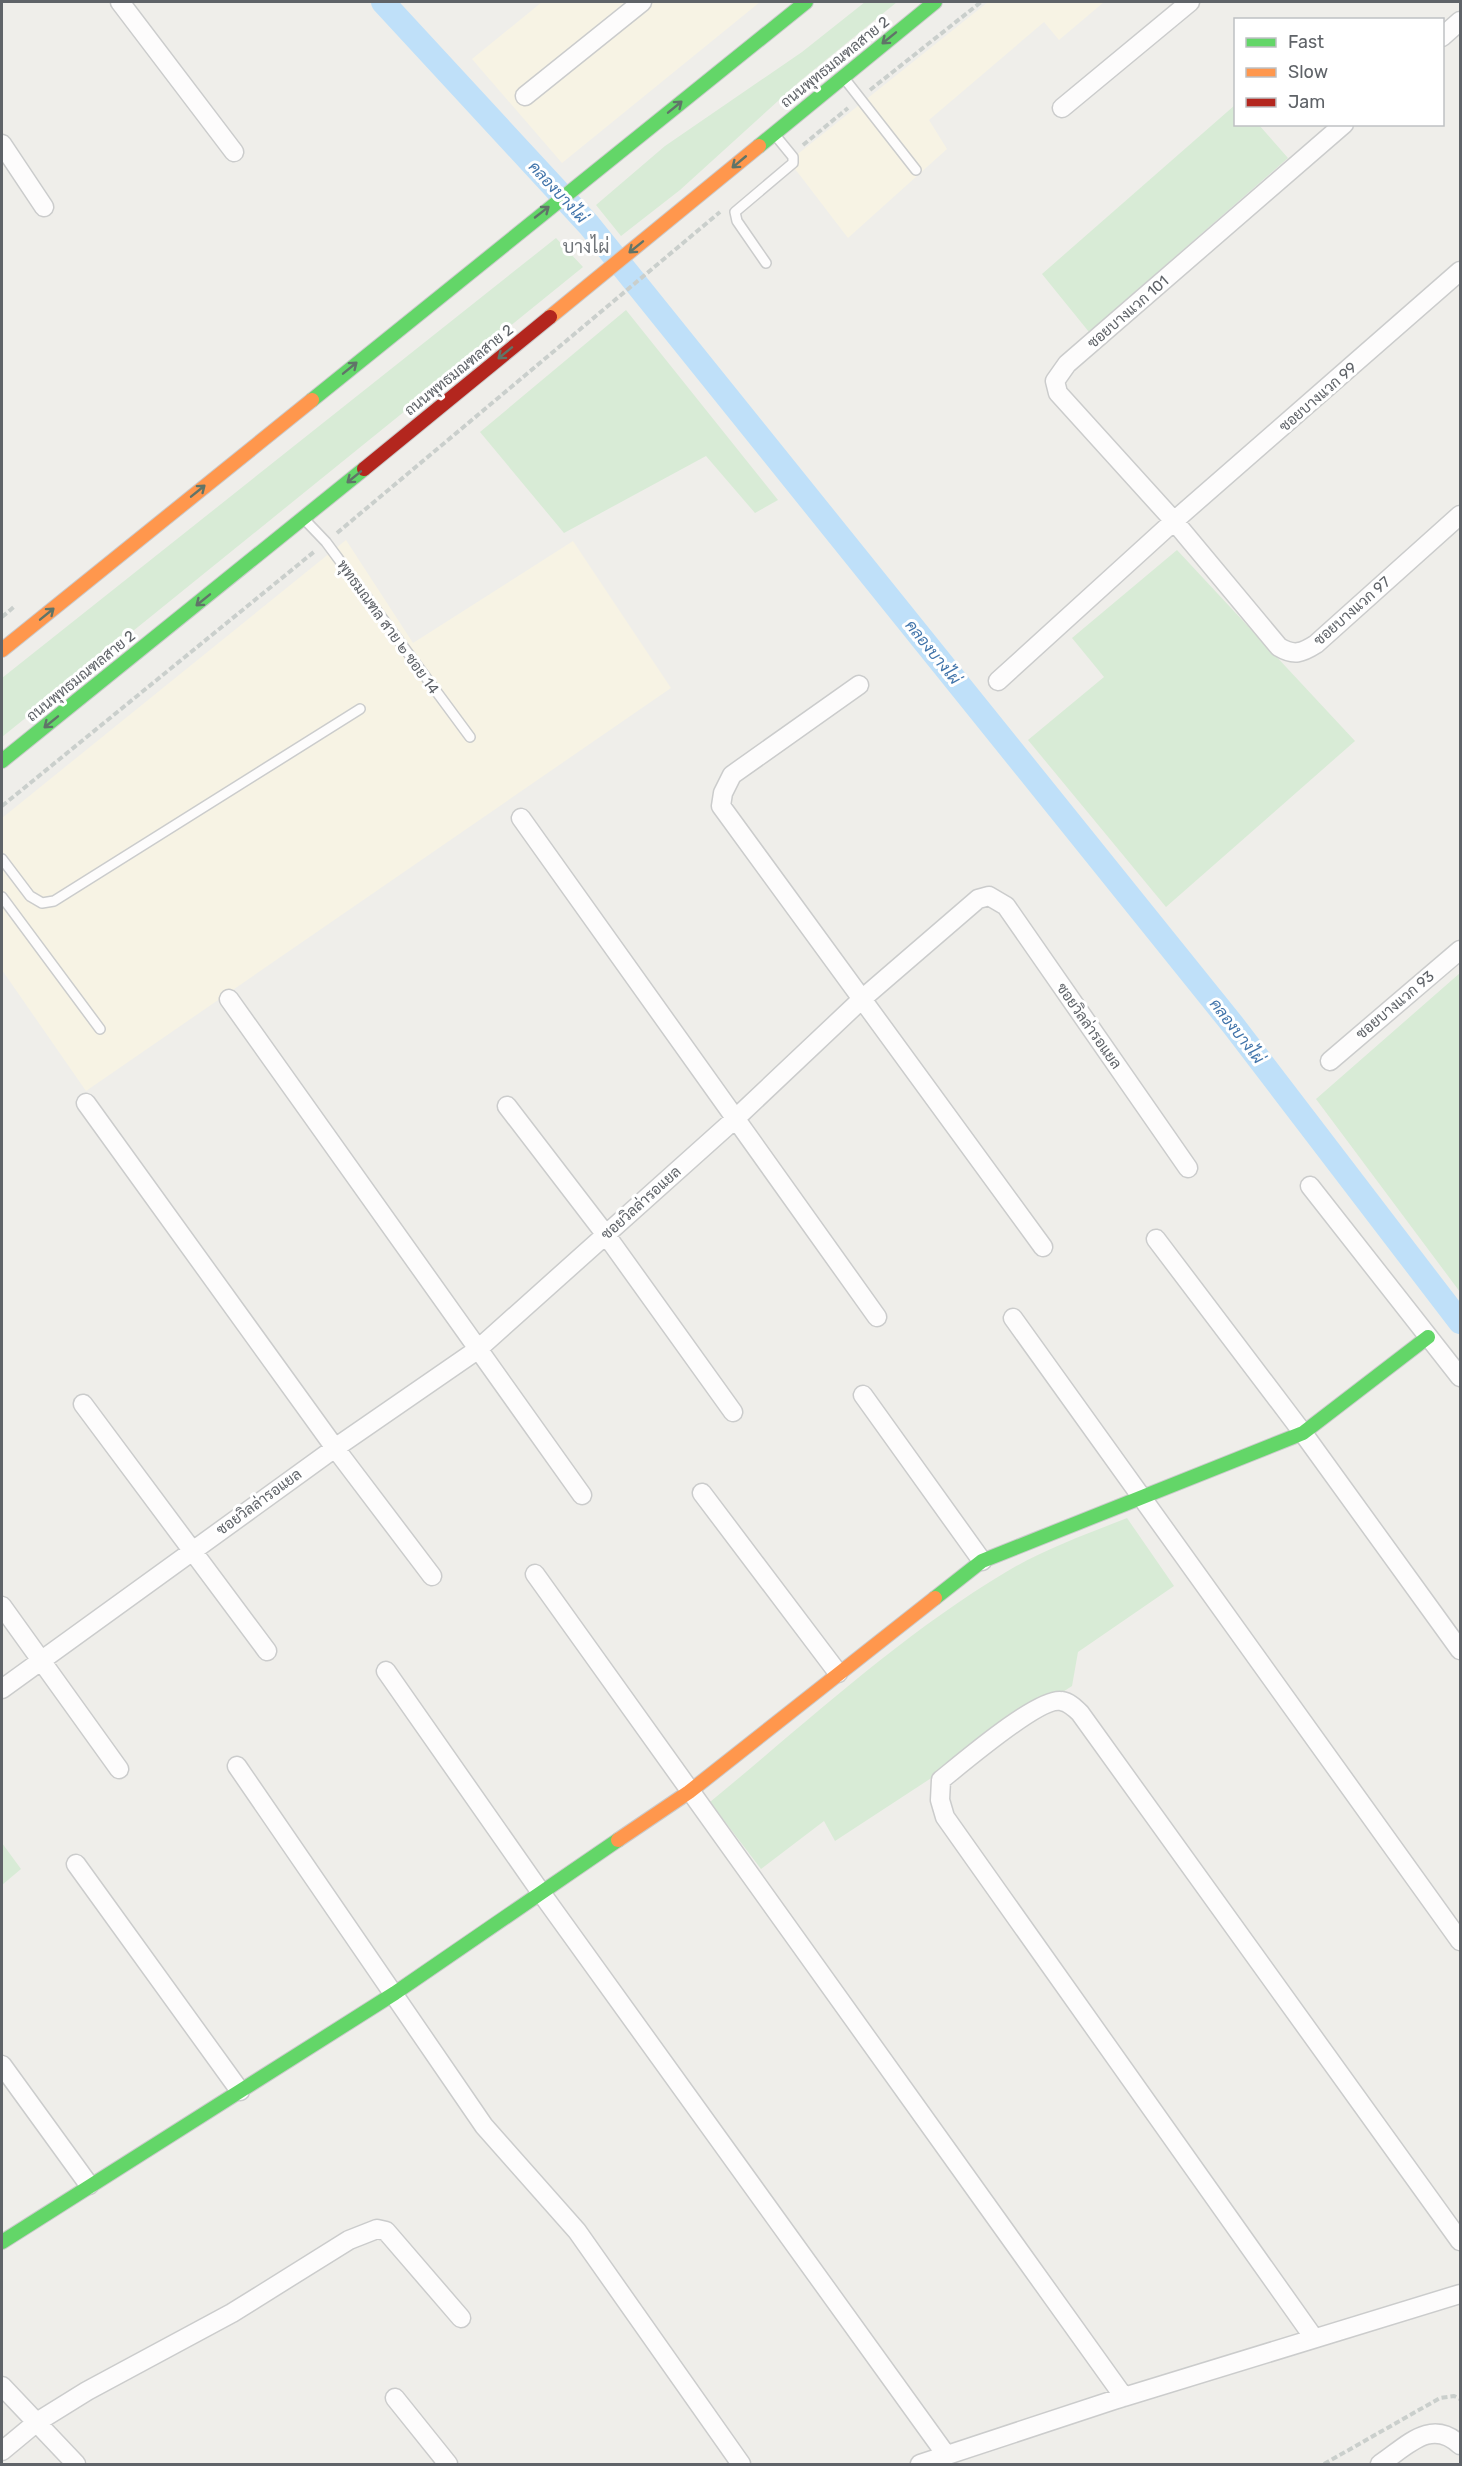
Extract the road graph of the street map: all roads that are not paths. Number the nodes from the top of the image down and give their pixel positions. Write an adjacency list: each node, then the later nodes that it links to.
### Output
1 (120, 2): 14 (street)
2 (642, 2): 9 (street)
3 (806, 2): 22 (main road, one-way to 3)
4 (935, 2): 8 (main road, ถนนพุทธมณฑลสาย 2, one-way to 8)
5 (1190, 2): 10 (street)
6 (1461, 21): 7 (street)
7 (1444, 36)
8 (843, 76): 12 (main road, ถนนพุทธมณฑลสาย 2); 15 (lane)
9 (525, 96)
10 (1062, 108)
11 (1342, 126): 21 (street, ซอยบางแวก 101)
12 (774, 133): 17 (lane); 20 (main road, ถนนพุทธมณฑลสาย 2, one-way to 20)
13 (2, 144): 16 (street)
14 (234, 152)
15 (916, 170)
16 (44, 207)
17 (766, 263)
18 (1461, 271): 21 (street, ซอยบางแวก 99)
19 (1461, 515): 21 (street, ซอยบางแวก 97)
20 (304, 518): 26 (lane, พุทธมณฑล สาย ๒ ซอย 14); 27 (main road, ถนนพุทธมณฑลสาย 2, one-way to 27)
21 (1174, 521): 23 (street, ซอยบางแวก 99)
22 (2, 650)
23 (998, 681)
24 (859, 685): 33 (street)
25 (360, 709): 29 (lane)
26 (470, 737)
27 (2, 761)
28 (520, 818): 38 (street)
29 (2, 859)
30 (2, 897): 34 (lane)
31 (1461, 950): 35 (street, ซอยบางแวก 93)
32 (229, 999): 47 (street)
33 (862, 999): 38 (street, ซอยวิลล่ารอแยล); 39 (street, ซอยวิลล่ารอแยล); 43 (street)
34 (100, 1029)
35 (1330, 1061)
36 (86, 1103): 53 (street)
37 (507, 1106): 41 (street)
38 (735, 1119): 41 (street, ซอยวิลล่ารอแยล); 44 (street)
39 (1188, 1168)
40 (1310, 1186): 46 (street)
41 (606, 1235): 47 (street, ซอยวิลล่ารอแยล); 51 (street)
42 (1156, 1239): 52 (street)
43 (1043, 1247)
44 (877, 1317)
45 (1013, 1318): 56 (street)
46 (1428, 1337): 48 (street); 52 (main road)
47 (477, 1350): 53 (street, ซอยวิลล่ารอแยล); 55 (street)
48 (1461, 1377)
49 (863, 1395): 58 (street)
50 (82, 1404): 57 (street)
51 (733, 1412)
52 (1303, 1433): 56 (main road); 62 (street)
53 (335, 1448): 57 (street, ซอยวิลล่ารอแยล); 60 (street)
54 (702, 1493): 66 (street)
55 (582, 1495)
56 (1142, 1498): 58 (main road); 73 (street)
57 (194, 1549): 63 (street); 64 (street, ซอยวิลล่ารอแยล)
58 (982, 1562): 66 (main road)
59 (535, 1574): 70 (street)
60 (432, 1576)
61 (2, 1606): 64 (street)
62 (1461, 1650)
63 (267, 1651)
64 (40, 1660): 67 (street, ซอยวิลล่ารอแยล); 69 (street)
65 (386, 1671): 72 (street)
66 (838, 1673): 70 (main road)
67 (2, 1689)
68 (237, 1766): 74 (street)
69 (118, 1769)
70 (689, 1792): 72 (main road); 84 (street)
71 (76, 1864): 76 (street)
72 (542, 1894): 74 (main road); 89 (street)
73 (1461, 1941)
74 (395, 1993): 76 (main road); 92 (street)
75 (2, 2065): 77 (street)
76 (240, 2091): 77 (main road)
77 (89, 2186): 79 (main road)
78 (1461, 2241): 82 (street)
79 (2, 2242)
80 (1461, 2294): 82 (street)
81 (461, 2318): 86 (street)
82 (1314, 2338): 84 (street)
83 (2, 2386): 86 (street)
84 (1124, 2397): 89 (street)
85 (395, 2398): 91 (street)
86 (36, 2422): 88 (street); 90 (street)
87 (1461, 2445): 94 (street)
88 (2, 2451)
89 (948, 2456): 93 (street)
90 (76, 2464)
91 (448, 2464)
92 (741, 2464)
93 (920, 2464)
94 (1380, 2464)

